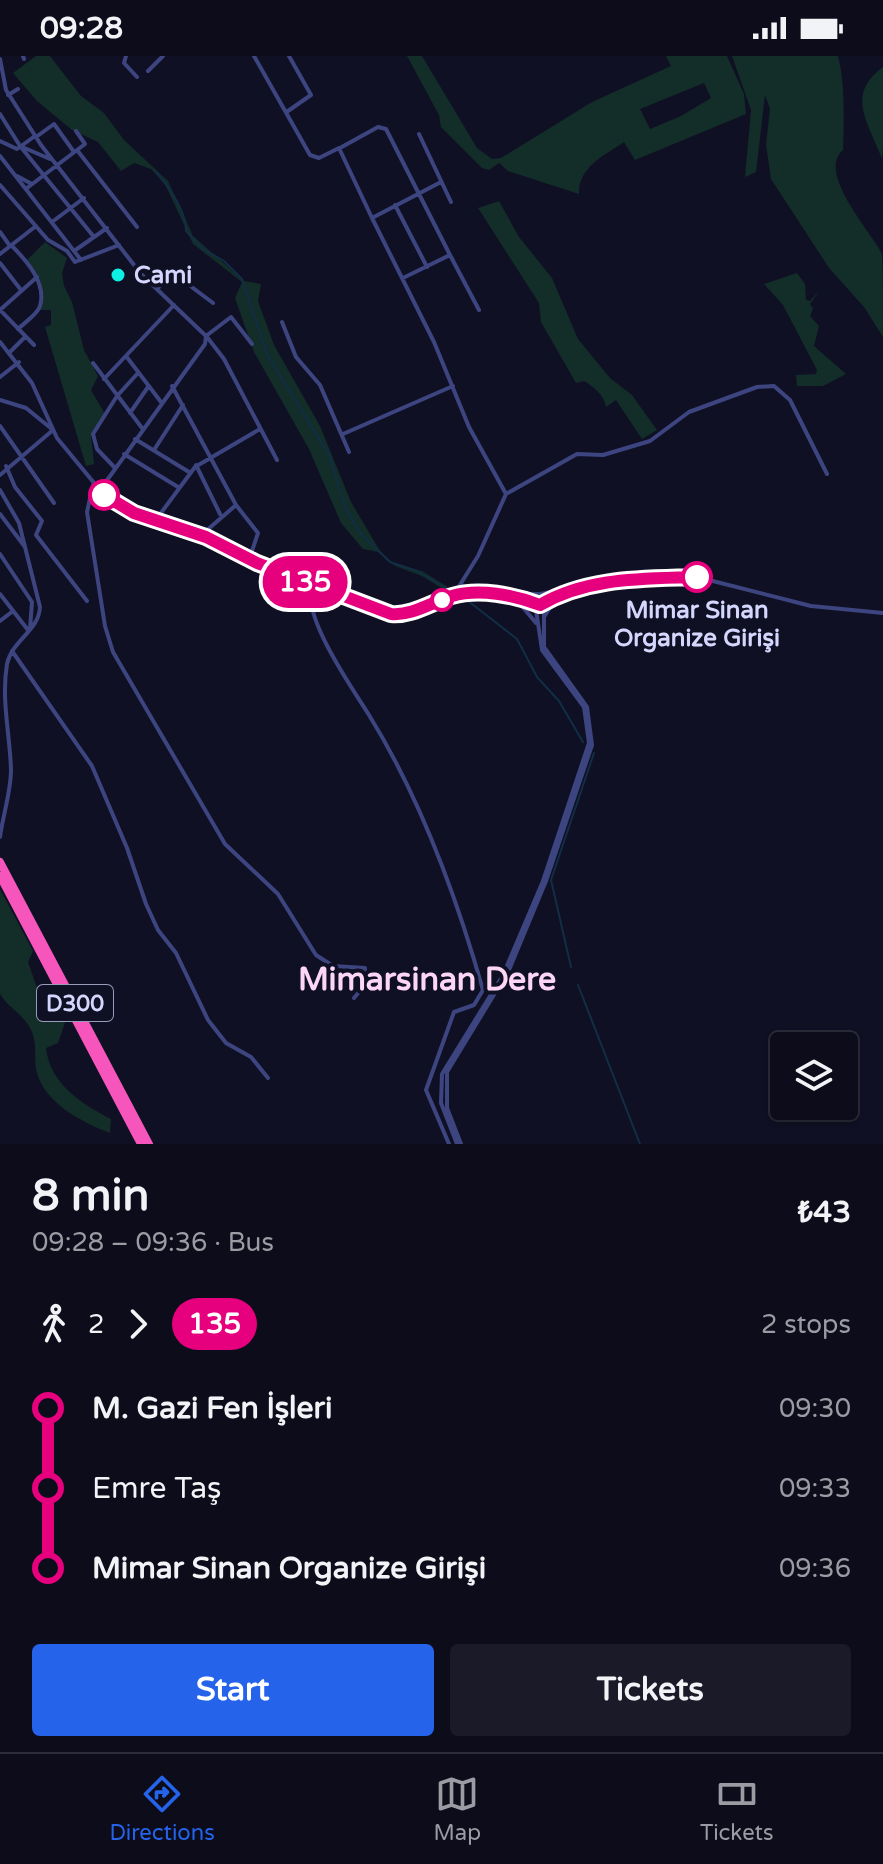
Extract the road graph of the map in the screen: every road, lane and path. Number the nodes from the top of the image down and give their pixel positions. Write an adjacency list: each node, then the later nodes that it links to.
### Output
1 (126, 56): 7 (street)
2 (163, 56): 6 (street)
3 (254, 56): 11 (street)
4 (289, 56): 11 (street)
5 (0, 59): 8 (street)
6 (148, 71)
7 (137, 77)
8 (1, 81): 10 (street)
9 (18, 89): 10 (street)
10 (8, 95): 15 (street)
11 (288, 111): 19 (street)
12 (0, 114): 18 (street)
13 (76, 131): 21 (street)
14 (419, 134): 26 (street)
15 (36, 136): 18 (street); 21 (street); 23 (street)
16 (0, 141): 17 (street)
17 (5, 145): 18 (street); 20 (street)
18 (20, 146): 23 (street); 25 (street)
19 (339, 148): 29 (street); 34 (street)
20 (0, 150)
21 (76, 151): 24 (street); 37 (street)
22 (0, 156): 28 (street)
23 (53, 160): 24 (street)
24 (58, 166): 25 (street); 30 (street)
25 (46, 175): 28 (street); 33 (street)
26 (441, 182): 29 (street); 31 (street)
27 (0, 185): 36 (street)
28 (30, 186): 35 (street)
29 (418, 195): 32 (street); 45 (street)
30 (84, 198): 33 (street); 38 (street)
31 (451, 202)
32 (395, 205): 34 (street); 48 (street)
33 (72, 207): 35 (street); 40 (street)
34 (372, 218): 50 (street)
35 (52, 222): 43 (street)
36 (37, 225): 42 (street); 46 (street)
37 (137, 227)
38 (107, 228): 40 (street); 41 (street)
39 (0, 232): 42 (street)
40 (94, 237): 43 (street)
41 (119, 245): 46 (street); 51 (street)
42 (10, 246): 44 (street); 49 (street)
43 (74, 251): 46 (street)
44 (0, 254)
45 (450, 255): 48 (street); 56 (street)
46 (81, 260)
47 (0, 263): 52 (street)
48 (427, 267): 50 (street)
49 (37, 277): 52 (street); 58 (street)
50 (403, 278): 72 (street)
51 (157, 289): 53 (street); 54 (street)
52 (22, 290): 55 (street)
53 (213, 303)
54 (174, 305): 59 (street); 65 (street)
55 (0, 310): 58 (street)
56 (479, 310)
57 (282, 322): 83 (street)
58 (18, 329): 60 (street)
59 (206, 336): 62 (street); 71 (street); 81 (street)
60 (26, 337): 63 (street); 64 (street)
61 (0, 342): 64 (street)
62 (252, 344)
63 (34, 345)
64 (10, 352): 66 (street)
65 (126, 356): 68 (street); 70 (street)
66 (19, 362): 69 (street); 82 (street)
67 (93, 363): 70 (street)
68 (138, 373): 73 (street); 74 (street)
69 (0, 377)
70 (104, 379): 74 (street)
71 (172, 386): 76 (street); 77 (street)
72 (453, 386): 83 (street); 101 (street)
73 (148, 387): 76 (street); 78 (street)
74 (117, 396): 78 (street); 93 (street)
75 (0, 400): 82 (street)
76 (161, 402): 80 (street)
77 (183, 405): 85 (street); 89 (street)
78 (130, 413): 80 (street)
79 (0, 426): 87 (street)
80 (142, 429): 84 (street)
81 (260, 429): 89 (street); 90 (street)
82 (53, 430): 87 (street); 97 (street)
83 (343, 434): 86 (street)
84 (135, 439): 85 (street); 88 (street)
85 (154, 450): 94 (street)
86 (349, 452)
87 (21, 454): 92 (street); 102 (street)
88 (124, 454): 93 (street); 98 (street)
89 (212, 456): 91 (street); 103 (street)
90 (277, 460)
91 (196, 465): 94 (street); 105 (street)
92 (6, 466): 96 (street); 120 (street)
93 (115, 468): 100 (street)
94 (189, 472): 98 (street)
95 (827, 474): 101 (street)
96 (0, 475)
97 (94, 484): 100 (street); 134 (street)
98 (178, 487): 106 (street)
99 (0, 490): 109 (street)
100 (100, 490): 106 (street)
101 (506, 494): 117 (street)
102 (54, 503)
103 (236, 505): 108 (street); 111 (street)
104 (0, 514): 109 (street)
105 (220, 514)
106 (155, 521): 107 (street)
107 (169, 525): 108 (street); 112 (street)
108 (206, 531): 111 (street)
109 (27, 550): 128 (street)
110 (0, 554): 128 (street)
111 (250, 555): 123 (street)
112 (312, 584): 123 (street); 138 (street)
113 (565, 592): 115 (street); 119 (street); 125 (street)
114 (0, 594): 124 (street)
115 (539, 594): 116 (street); 121 (street); 122 (street)
116 (501, 595): 117 (street); 118 (street)
117 (453, 596): 123 (street)
118 (514, 598): 122 (street); 127 (street)
119 (556, 598): 121 (street); 127 (street)
120 (87, 601)
121 (544, 602): 122 (street); 127 (street)
122 (535, 603): 127 (street)
123 (374, 608)
124 (13, 611): 126 (street); 128 (street)
125 (883, 613)
126 (0, 621)
127 (540, 625): 139 (street)
128 (29, 631): 129 (street)
129 (12, 651): 130 (street); 135 (street)
130 (2, 810): 131 (street)
131 (0, 837)
132 (0, 862): 137 (highway, D300)
133 (0, 876): 136 (highway, D300)
134 (354, 998)
135 (268, 1078)
136 (140, 1144)
137 (149, 1144)
138 (449, 1144)
139 (459, 1144)

